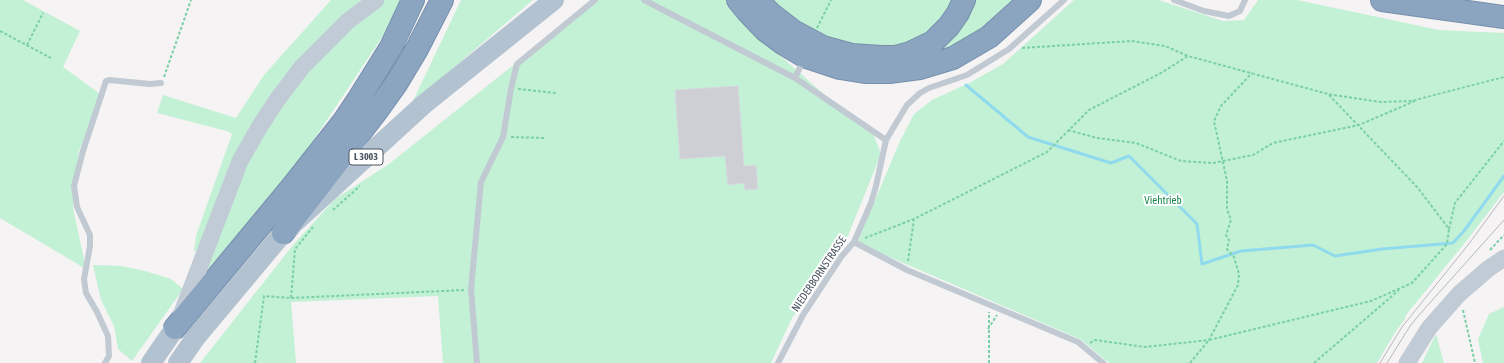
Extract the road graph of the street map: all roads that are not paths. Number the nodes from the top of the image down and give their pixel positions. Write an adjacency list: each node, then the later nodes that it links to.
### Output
1 (376, 0): 23 (main road)
2 (413, 0): 23 (highway)
3 (442, 0): 20 (highway)
4 (554, 0): 20 (main road, L 3003)
5 (595, 0): 27 (lane)
6 (644, 0): 17 (lane)
7 (738, 0): 10 (highway)
8 (758, 0): 9 (highway)
9 (964, 0)
10 (1030, 0)
11 (1064, 0): 19 (lane, NIEDERBORNSTRASSE)
12 (1174, 0): 13 (lane)
13 (1245, 0)
14 (1382, 0): 15 (highway)
15 (1504, 17)
16 (802, 63): 17 (lane)
17 (795, 78): 19 (lane)
18 (161, 83): 24 (lane)
19 (886, 140): 21 (lane, NIEDERBORNSTRASSE)
20 (283, 233): 26 (main road, L 3003)
21 (854, 242): 28 (lane, NIEDERBORNSTRASSE); 29 (lane)
22 (1504, 258): 30 (main road)
23 (175, 328): 25 (main road)
24 (105, 363)
25 (151, 363)
26 (178, 363)
27 (477, 363)
28 (778, 363)
29 (1104, 363)
30 (1406, 363)

